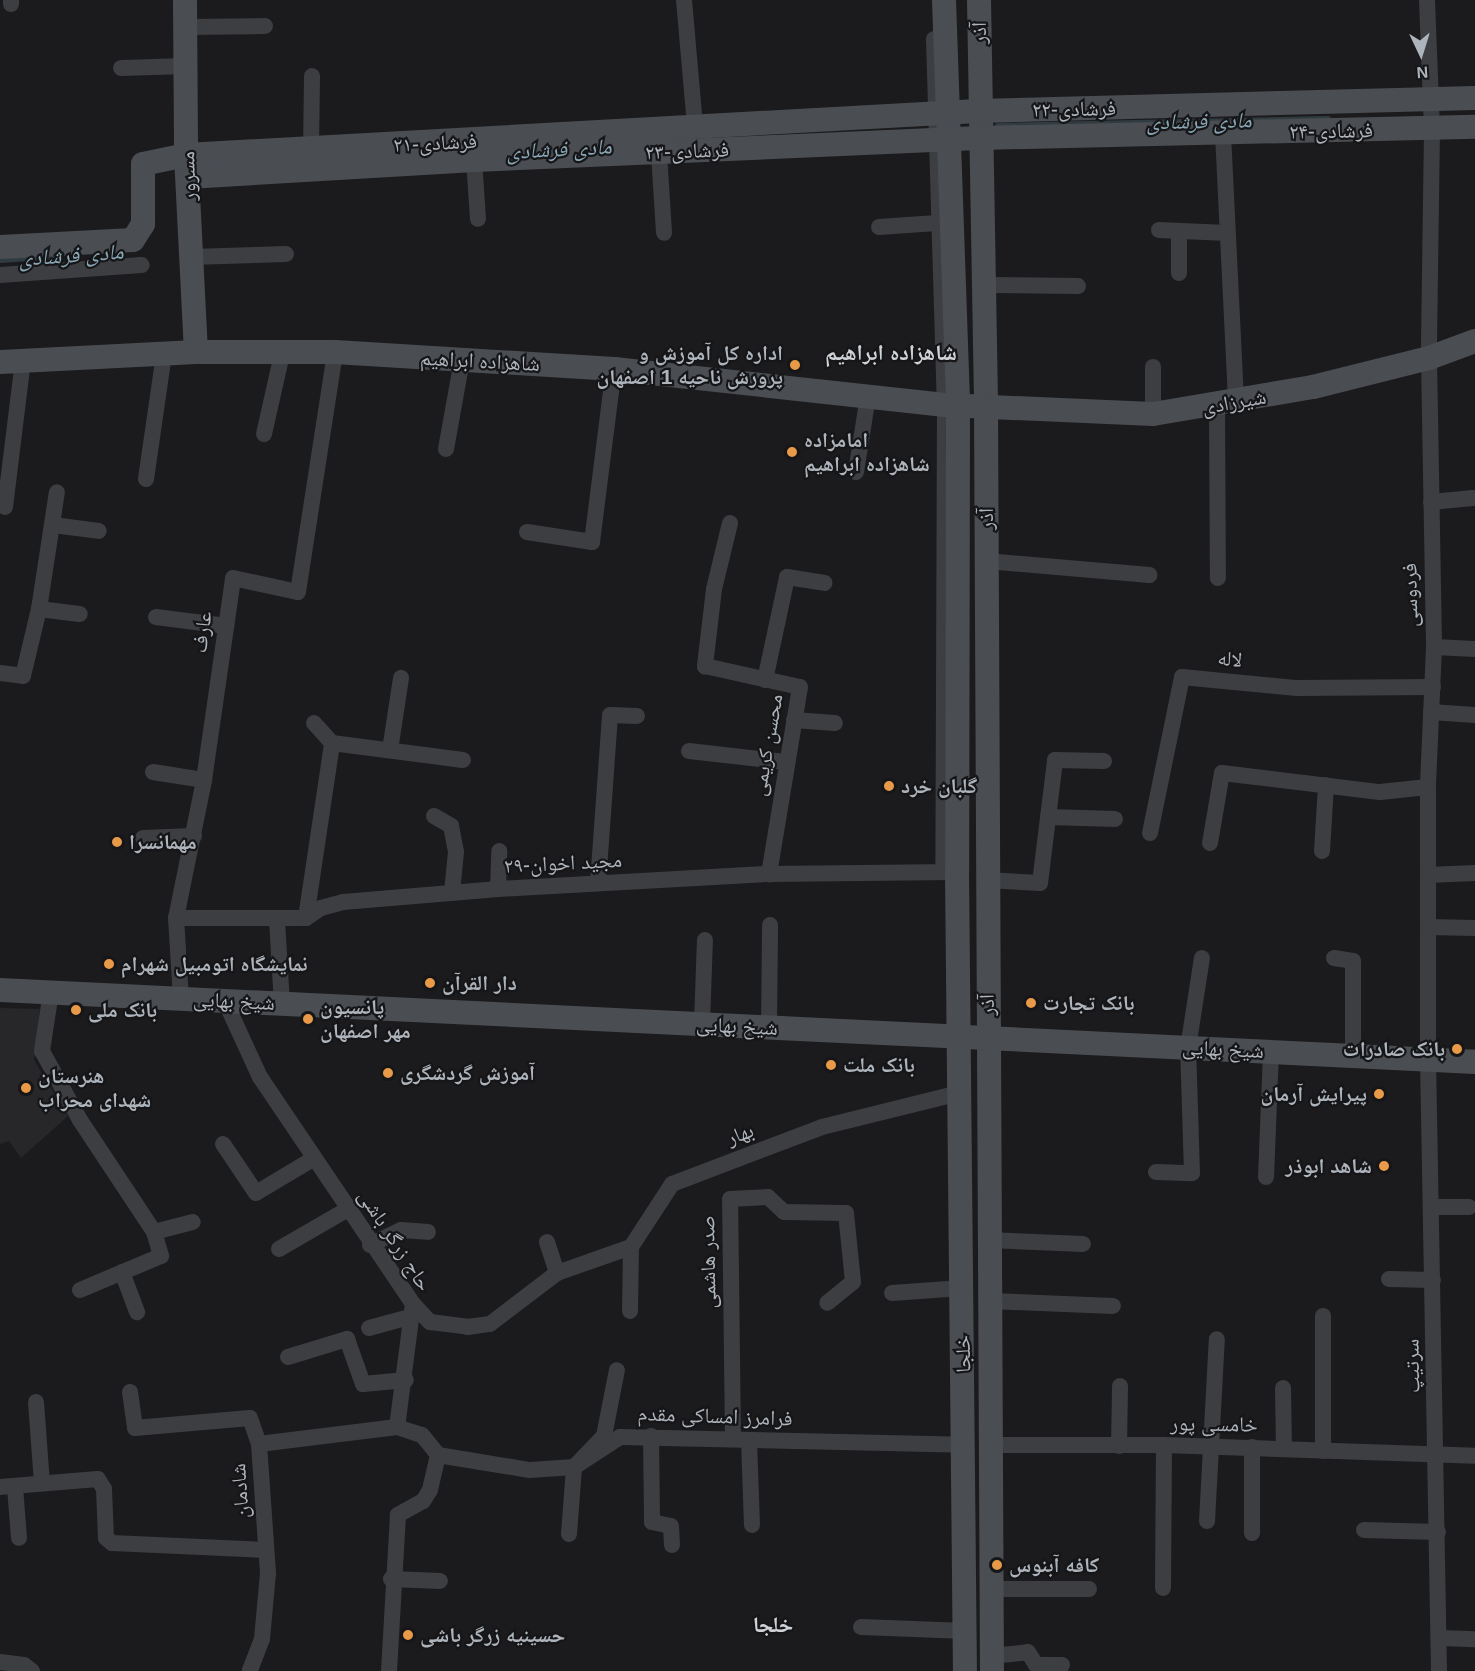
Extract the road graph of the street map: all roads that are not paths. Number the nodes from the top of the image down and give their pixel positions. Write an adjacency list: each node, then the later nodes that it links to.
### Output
1 (185, 0): 8 (main road, مسرور)
2 (684, 0): 16 (street)
3 (934, 0): 15 (street, آذر)
4 (944, 0): 15 (main road, آذر)
5 (979, 0): 14 (main road, آذر)
6 (1427, 0): 13 (street)
7 (265, 26): 8 (street)
8 (186, 27): 9 (main road, مسرور)
9 (186, 66): 10 (street); 25 (main road, مسرور)
10 (121, 68)
11 (312, 76): 22 (street)
12 (1475, 98): 13 (main road, ۲۲-فرشادی)
13 (1430, 99): 14 (main road, ۲۲-فرشادی); 18 (street, فردوسی)
14 (978, 111): 15 (main road, ۲۲-فرشادی); 20 (main road, آذر)
15 (940, 113): 16 (main road, ۲۱-فرشادی); 21 (main road, آذر)
16 (695, 127): 22 (main road, ۲۱-فرشادی)
17 (1475, 127): 18 (main road, ۲۴-فرشادی)
18 (1432, 129): 19 (main road, ۲۴-فرشادی); 47 (street, فردوسی)
19 (1223, 134): 20 (main road, ۲۴-فرشادی); 31 (street)
20 (979, 138): 21 (main road, ۲۴-فرشادی); 39 (main road, آذر)
21 (940, 140): 23 (main road, ۲۳-فرشادی); 27 (street, آذر); 41 (main road, آذر)
22 (311, 150): 25 (main road, ۲۱-فرشادی)
23 (659, 153): 24 (main road, ۲۳-فرشادی); 32 (street)
24 (474, 160): 25 (main road, ۲۳-فرشادی); 26 (street)
25 (187, 166): 33 (main road); 35 (main road, مسرور)
26 (478, 219)
27 (937, 224): 28 (street); 41 (street, آذر)
28 (879, 227)
29 (1159, 230): 30 (street)
30 (1179, 231): 31 (street); 37 (street)
31 (1227, 232): 53 (street)
32 (664, 233)
33 (0, 247)
34 (286, 254): 35 (street)
35 (191, 257): 44 (main road, مسرور)
36 (142, 265): 38 (street)
37 (1179, 273)
38 (0, 275)
39 (982, 285): 40 (street); 55 (main road, آذر)
40 (1078, 286)
41 (948, 296): 54 (main road, آذر)
42 (1475, 340): 47 (main road, شیرزادی)
43 (283, 351): 44 (main road, شاهزاده ابراهیم); 45 (main road, شاهزاده ابراهیم); 57 (street)
44 (196, 352): 46 (main road, شاهزاده ابراهیم)
45 (334, 352): 48 (main road, شاهزاده ابراهیم); 76 (street, عارف)
46 (164, 354): 49 (main road, شاهزاده ابراهیم); 60 (street)
47 (1429, 358): 53 (main road, شیرزادی); 63 (street, فردوسی)
48 (462, 360): 51 (main road, شاهزاده ابراهیم); 58 (street)
49 (12, 361): 64 (street)
50 (1153, 367): 56 (street)
51 (614, 369): 52 (main road, شاهزاده ابراهیم); 68 (street)
52 (868, 396): 54 (main road, شاهزاده ابراهیم); 59 (street)
53 (1227, 404): 56 (main road, شیرزادی); 71 (street)
54 (952, 405): 55 (main road, شیرزادی); 108 (main road, آذر)
55 (986, 406): 56 (main road, شیرزادی); 69 (main road, آذر)
56 (1153, 414)
57 (264, 434)
58 (446, 449)
59 (856, 472)
60 (146, 479)
61 (57, 492): 66 (street)
62 (1473, 498): 63 (street)
63 (1431, 502): 77 (street, فردوسی)
64 (5, 507)
65 (730, 523): 81 (street, محسن کریمی)
66 (53, 525): 67 (street); 73 (street)
67 (99, 531)
68 (527, 532)
69 (986, 561): 70 (street); 112 (main road, آذر)
70 (1149, 575)
71 (1218, 578)
72 (825, 583): 81 (street)
73 (39, 609): 74 (street); 79 (street)
74 (80, 614)
75 (156, 617): 76 (street)
76 (226, 626): 96 (street, عارف)
77 (1434, 647): 78 (street); 82 (street, فردوسی)
78 (1475, 649)
79 (0, 673)
80 (401, 678): 90 (street)
81 (765, 680): 86 (street, محسن کریمی)
82 (1432, 687): 83 (street, فردوسی); 102 (street, لاله)
83 (1431, 712): 84 (street); 98 (street, فردوسی)
84 (1475, 715)
85 (637, 716): 113 (street)
86 (794, 720): 88 (street); 94 (street, محسن کریمی)
87 (314, 723): 89 (street)
88 (835, 723)
89 (332, 743): 90 (street); 117 (street)
90 (390, 750): 92 (street)
91 (689, 751): 94 (street)
92 (463, 760)
93 (1104, 761): 100 (street)
94 (785, 762): 110 (street, محسن کریمی)
95 (153, 772): 96 (street)
96 (204, 780): 103 (street, عارف)
97 (1326, 785): 98 (street); 105 (street); 107 (street)
98 (1428, 787): 111 (street, فردوسی)
99 (434, 816): 115 (street)
100 (1048, 817): 101 (street); 112 (street)
101 (1115, 819)
102 (1150, 832)
103 (194, 836): 104 (street); 116 (street, عارف)
104 (143, 838)
105 (1210, 843)
106 (499, 851): 114 (street)
107 (1322, 851)
108 (950, 872): 110 (street, ۲۹-مجید اخوان); 132 (main road, آذر)
109 (1475, 873): 111 (street)
110 (769, 874): 113 (street, ۲۹-مجید اخوان)
111 (1428, 875): 120 (street, فردوسی)
112 (986, 880): 133 (main road, آذر)
113 (598, 884): 114 (street, ۲۹-مجید اخوان)
114 (498, 889): 115 (street, ۲۹-مجید اخوان)
115 (452, 892): 117 (street, ۲۹-مجید اخوان)
116 (176, 918): 118 (street, ۲۹-مجید اخوان); 127 (street, عارف)
117 (306, 918): 118 (street, ۲۹-مجید اخوان)
118 (277, 920): 129 (street)
119 (770, 924): 131 (street)
120 (1428, 927): 121 (street); 137 (street, فردوسی)
121 (1475, 928)
122 (705, 940): 130 (street)
123 (1202, 958): 134 (street)
124 (1334, 958): 136 (street)
125 (0, 990): 126 (main road, شیخ بهایی)
126 (51, 992): 127 (main road, شیخ بهایی); 150 (street)
127 (181, 999): 128 (main road, شیخ بهایی)
128 (225, 1001): 129 (main road, شیخ بهایی); 141 (street, حاج زرگر باشی)
129 (282, 1004): 130 (main road, شیخ بهایی)
130 (702, 1024): 131 (main road, شیخ بهایی)
131 (769, 1027): 132 (main road, شیخ بهایی)
132 (958, 1037): 133 (main road, شیخ بهایی); 139 (main road, خلجا)
133 (987, 1038): 134 (main road, شیخ بهایی); 142 (main road, خلجا)
134 (1188, 1048): 135 (main road, شیخ بهایی); 144 (street)
135 (1271, 1052): 136 (main road, شیخ بهایی); 145 (street)
136 (1353, 1056): 137 (main road, شیخ بهایی)
137 (1428, 1059): 138 (main road, شیخ بهایی); 146 (street, سرتیپ)
138 (1475, 1062)
139 (959, 1093): 143 (main road, خلجا); 156 (street, بهار)
140 (223, 1144): 141 (street)
141 (313, 1159): 148 (street, حاج زرگر باشی)
142 (988, 1161): 143 (main road); 152 (main road, خلجا)
143 (960, 1162): 162 (main road, خلجا)
144 (1156, 1173)
145 (1266, 1177)
146 (1431, 1207): 147 (street); 161 (street, سرتیپ)
147 (1469, 1207)
148 (348, 1209): 155 (street, حاج زرگر باشی); 157 (street)
149 (193, 1222): 150 (street)
150 (154, 1232): 158 (street)
151 (428, 1232): 155 (street)
152 (988, 1240): 154 (street); 165 (main road, خلجا)
153 (547, 1242): 159 (street)
154 (1083, 1244)
155 (370, 1245): 168 (street, حاج زرگر باشی)
156 (631, 1247): 159 (street); 169 (street)
157 (279, 1249)
158 (122, 1272): 163 (street); 170 (street)
159 (557, 1273): 168 (street)
160 (1389, 1279): 161 (street)
161 (1433, 1280): 193 (street, سرتیپ)
162 (962, 1288): 164 (street); 185 (main road, خلجا)
163 (80, 1290)
164 (892, 1293)
165 (990, 1301): 167 (street); 186 (main road, خلجا)
166 (827, 1303): 183 (street, صدر هاشمی)
167 (1113, 1306)
168 (413, 1310): 172 (street); 176 (street, حاج زرگر باشی)
169 (630, 1311)
170 (137, 1312)
171 (1323, 1316): 192 (street)
172 (369, 1328)
173 (1216, 1339): 189 (street)
174 (288, 1357): 176 (street)
175 (617, 1370): 196 (street)
176 (406, 1380): 181 (street, حاج زرگر باشی)
177 (1120, 1386): 188 (street)
178 (1283, 1388): 191 (street)
179 (130, 1392): 184 (street)
180 (36, 1402): 197 (street)
181 (397, 1427): 184 (street, شادمان); 194 (street)
182 (651, 1436): 183 (street, فرامرز امساکی مقدم); 196 (street, فرامرز امساکی مقدم); 208 (street)
183 (741, 1439): 185 (street, فرامرز امساکی مقدم); 200 (street)
184 (259, 1444): 209 (street, شادمان)
185 (964, 1445): 202 (main road, خلجا)
186 (991, 1445): 188 (street, خامسی پور); 201 (main road, خلجا)
187 (1164, 1445): 188 (street, خامسی پور); 189 (street, خامسی پور); 212 (street)
188 (1119, 1446)
189 (1212, 1447): 190 (street, خامسی پور); 199 (street)
190 (1252, 1447): 191 (street, خامسی پور); 205 (street)
191 (1284, 1449): 192 (street, خامسی پور)
192 (1323, 1451): 193 (street, خامسی پور)
193 (1437, 1453): 195 (street, خامسی پور); 204 (street, سرتیپ)
194 (438, 1455): 196 (street, فرامرز امساکی مقدم); 210 (street)
195 (1475, 1456)
196 (574, 1467): 206 (street)
197 (42, 1483): 198 (street); 209 (street)
198 (7, 1487): 207 (street)
199 (1207, 1521)
200 (752, 1525)
201 (990, 1526): 202 (main road); 213 (main road, خلجا)
202 (965, 1527): 216 (main road, خلجا)
203 (1364, 1530): 204 (street)
204 (1438, 1532): 217 (street, سرتیپ)
205 (1252, 1533)
206 (569, 1534)
207 (20, 1538)
208 (672, 1545)
209 (266, 1550): 223 (street, شادمان)
210 (391, 1579): 211 (street); 224 (street)
211 (440, 1581)
212 (1163, 1588)
213 (991, 1589): 214 (street); 220 (main road, خلجا)
214 (1089, 1590)
215 (861, 1627): 216 (street)
216 (966, 1631): 225 (main road, خلجا)
217 (1440, 1638): 218 (street); 226 (street, سرتیپ)
218 (1475, 1639)
219 (0, 1662): 222 (street)
220 (992, 1663): 221 (street)
221 (1062, 1665)
222 (32, 1671)
223 (250, 1671)
224 (389, 1671)
225 (965, 1671)
226 (1439, 1671)

